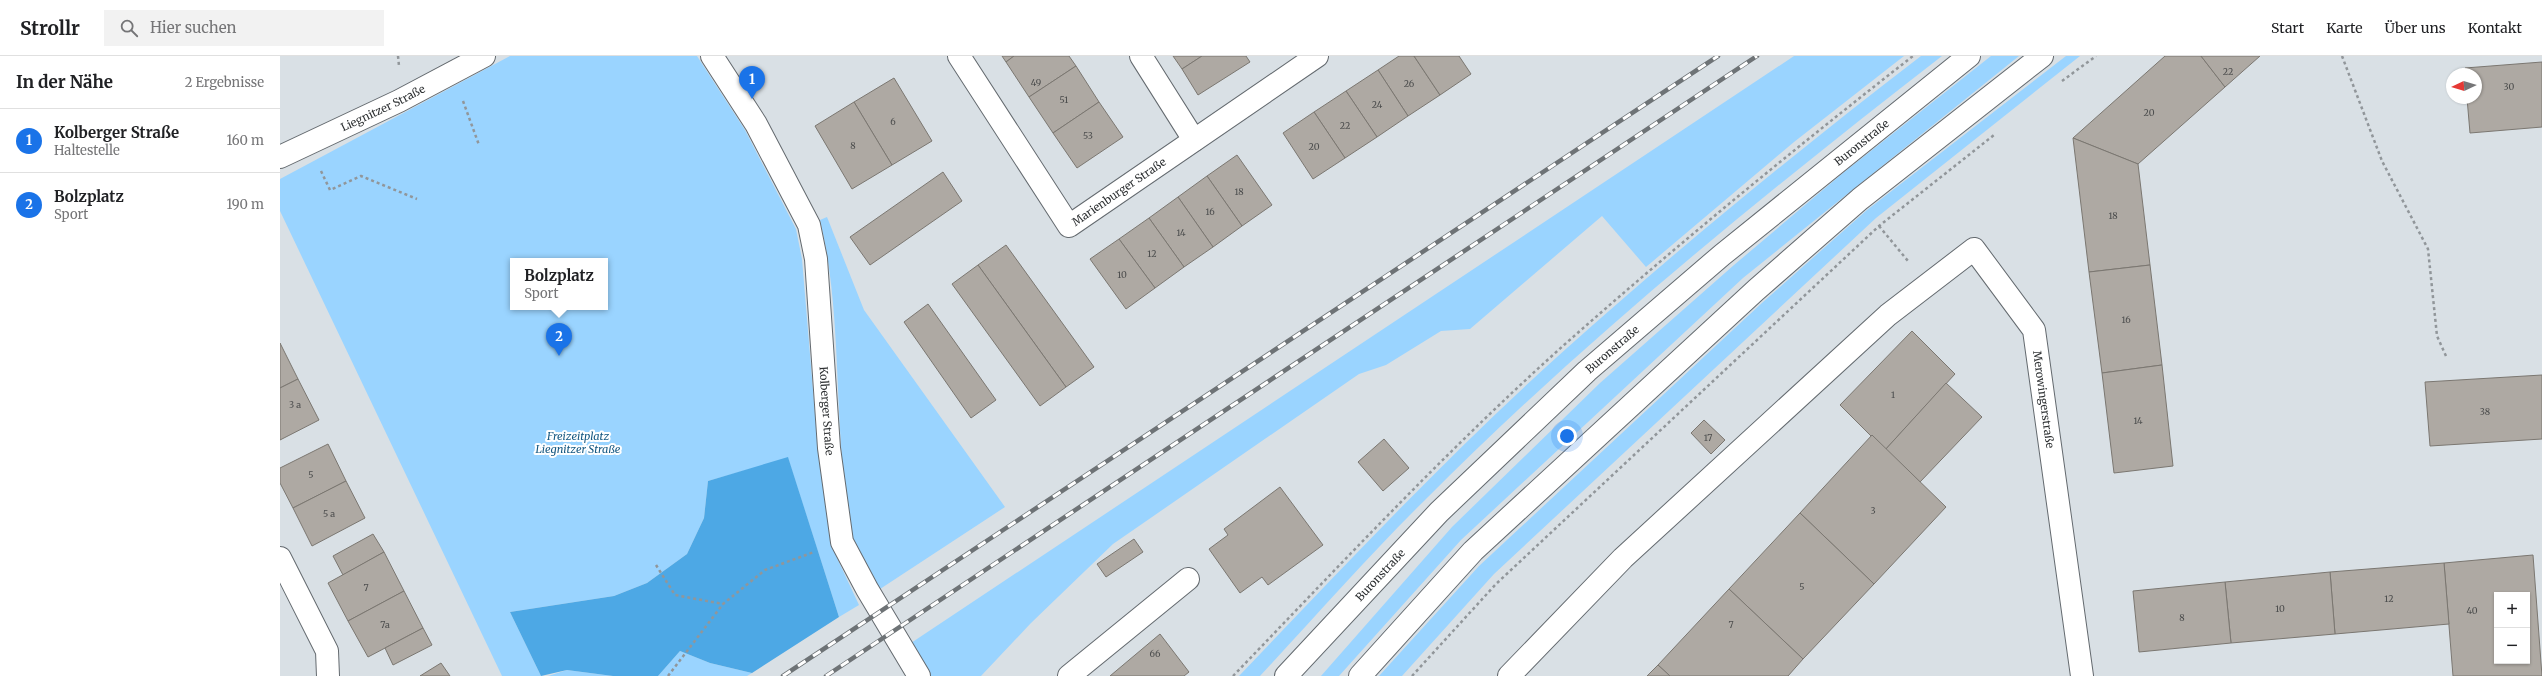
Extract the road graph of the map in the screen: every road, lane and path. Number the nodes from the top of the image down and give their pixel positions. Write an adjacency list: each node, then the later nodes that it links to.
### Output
1 (484, 56): 10 (street, Liegnitzer Straße)
2 (712, 56): 21 (street, Kolberger Straße)
3 (959, 56): 13 (street, Marienburger Straße)
4 (1141, 56): 13 (street)
5 (1317, 56): 13 (street, Marienburger Straße)
6 (1969, 56): 30 (street, Buronstraße)
7 (2042, 56): 31 (street)
8 (2096, 56): 11 (path)
9 (2342, 56): 20 (path)
10 (452, 73): 14 (street, Liegnitzer Straße); 15 (path)
11 (2061, 82)
12 (1998, 132): 18 (path)
13 (1194, 140)
14 (310, 145): 16 (street, Liegnitzer Straße); 17 (path)
15 (479, 145)
16 (280, 157)
17 (417, 199)
18 (1879, 226): 19 (path); 32 (path)
19 (1928, 285): 33 (street, Merowingerstraße); 34 (street, Merowingerstraße)
20 (2446, 356)
21 (842, 542): 25 (path); 28 (street, Kolberger Straße)
22 (280, 558): 26 (street)
23 (656, 565): 25 (path)
24 (1188, 579): 29 (street)
25 (723, 604): 27 (path)
26 (328, 676)
27 (668, 676)
28 (919, 676)
29 (1069, 676)
30 (1286, 676)
31 (1360, 676)
32 (1412, 676)
33 (1508, 676)
34 (2082, 676)

